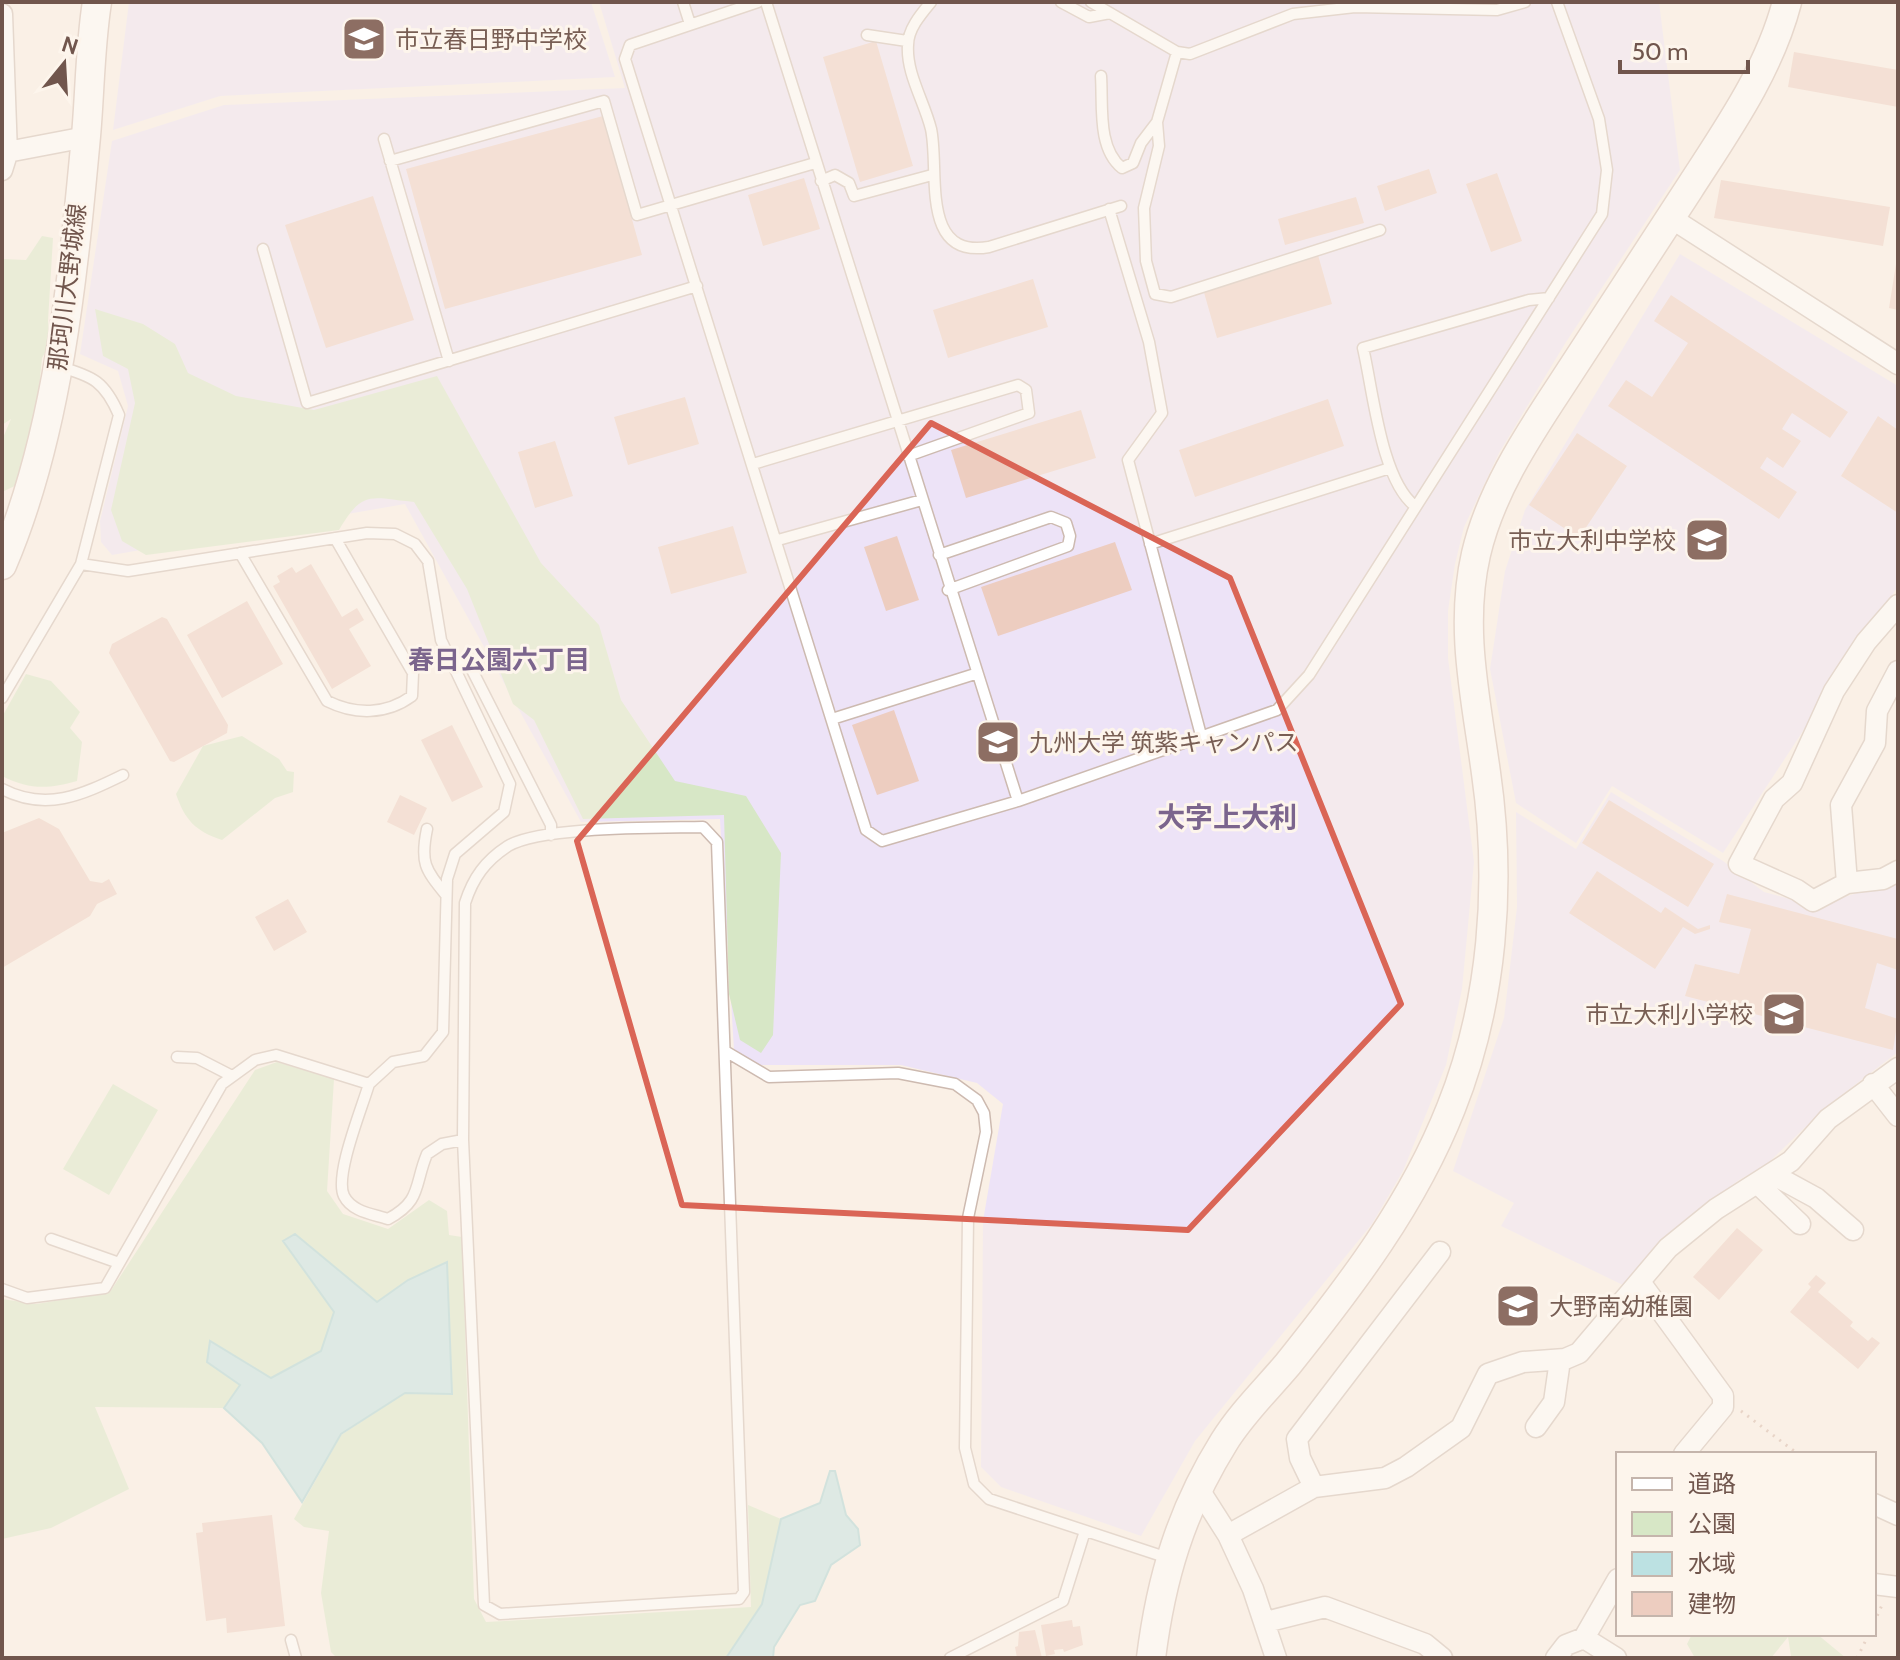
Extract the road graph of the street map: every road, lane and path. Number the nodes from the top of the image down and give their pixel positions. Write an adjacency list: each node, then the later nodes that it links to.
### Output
1 (97, 2): 19 (street, 那珂川大野城線)
2 (683, 2): 13 (lane)
3 (758, 2): 13 (lane)
4 (766, 2): 23 (lane)
5 (931, 2): 15 (lane)
6 (1061, 2): 11 (lane)
7 (1091, 2): 11 (lane)
8 (1525, 2): 16 (lane)
9 (1557, 2): 33 (lane)
10 (1787, 2): 29 (street)
11 (1110, 13): 16 (lane)
12 (2, 14): 21 (street)
13 (690, 24): 26 (lane)
14 (867, 35): 15 (lane)
15 (907, 41): 24 (lane)
16 (1177, 52): 18 (lane)
17 (1101, 76): 18 (lane)
18 (1157, 122): 30 (lane)
19 (86, 137): 21 (street); 36 (street, 那珂川大野城線)
20 (384, 139): 22 (lane)
21 (4, 159)
22 (390, 161): 26 (lane); 34 (lane)
23 (815, 163): 25 (lane); 26 (lane)
24 (932, 175): 25 (lane); 28 (lane)
25 (821, 181): 37 (lane)
26 (672, 206): 32 (lane)
27 (1121, 206): 28 (lane)
28 (1109, 209): 45 (lane)
29 (1671, 218): 35 (street); 88 (street)
30 (1380, 230)
31 (263, 249): 34 (lane)
32 (697, 286): 34 (lane); 39 (lane)
33 (1549, 298): 40 (lane); 42 (lane)
34 (449, 361)
35 (1898, 364)
36 (58, 366): 48 (lane); 49 (street, 那珂川大野城線)
37 (896, 419): 38 (lane); 38 (lane); 39 (lane)
38 (908, 456): 41 (lane)
39 (753, 464): 44 (lane)
40 (1390, 468): 42 (lane); 45 (lane)
41 (922, 500): 44 (lane); 47 (lane)
42 (1415, 506): 57 (lane)
43 (335, 538): 46 (lane); 46 (lane); 52 (lane)
44 (778, 540): 56 (lane)
45 (1150, 544): 57 (lane)
46 (240, 553): 48 (lane)
47 (939, 555): 50 (lane); 50 (lane)
48 (81, 564): 55 (lane)
49 (2, 565)
50 (948, 590): 54 (lane)
51 (1898, 605): 64 (street)
52 (452, 662): 62 (lane); 65 (lane)
53 (1898, 671): 64 (street)
54 (975, 674): 56 (lane); 60 (lane)
55 (2, 698)
56 (832, 719): 60 (lane)
57 (1202, 739): 60 (lane)
58 (123, 775): 59 (lane)
59 (2, 789)
60 (1018, 801)
61 (427, 829): 65 (lane)
62 (551, 835): 66 (lane); 73 (lane)
63 (1898, 871): 64 (street)
64 (1847, 883)
65 (446, 895): 70 (lane)
66 (725, 1051): 73 (lane); 91 (lane)
67 (177, 1057): 69 (lane)
68 (1898, 1068): 71 (street)
69 (232, 1076): 70 (lane); 79 (lane)
70 (369, 1084): 73 (lane)
71 (1873, 1084): 72 (street); 74 (street)
72 (1898, 1116)
73 (463, 1140)
74 (1764, 1178): 75 (street); 76 (street); 80 (street)
75 (1800, 1224)
76 (1853, 1230)
77 (51, 1239): 79 (lane)
78 (1440, 1252): 87 (street)
79 (119, 1263): 81 (lane)
80 (1640, 1282): 82 (street); 83 (street)
81 (2, 1289)
82 (1560, 1360): 84 (street); 87 (street)
83 (1723, 1396): 85 (street); 86 (path)
84 (1536, 1427)
85 (1686, 1452)
86 (1795, 1452)
87 (1314, 1487): 92 (street)
88 (1198, 1488): 92 (street); 93 (street)
89 (1876, 1505): 90 (street)
90 (1898, 1515)
91 (1085, 1531): 93 (lane); 102 (lane)
92 (1228, 1535): 97 (street)
93 (1169, 1558): 103 (street)
94 (1616, 1582): 99 (street)
95 (1876, 1584): 96 (street)
96 (1898, 1587)
97 (1266, 1622): 104 (street); 105 (street)
98 (1868, 1636): 108 (path)
99 (1584, 1638): 106 (street); 107 (street)
100 (291, 1640): 101 (lane)
101 (296, 1658)
102 (950, 1658)
103 (1151, 1658)
104 (1276, 1658)
105 (1442, 1658)
106 (1556, 1658)
107 (1616, 1658)
108 (1857, 1658)

